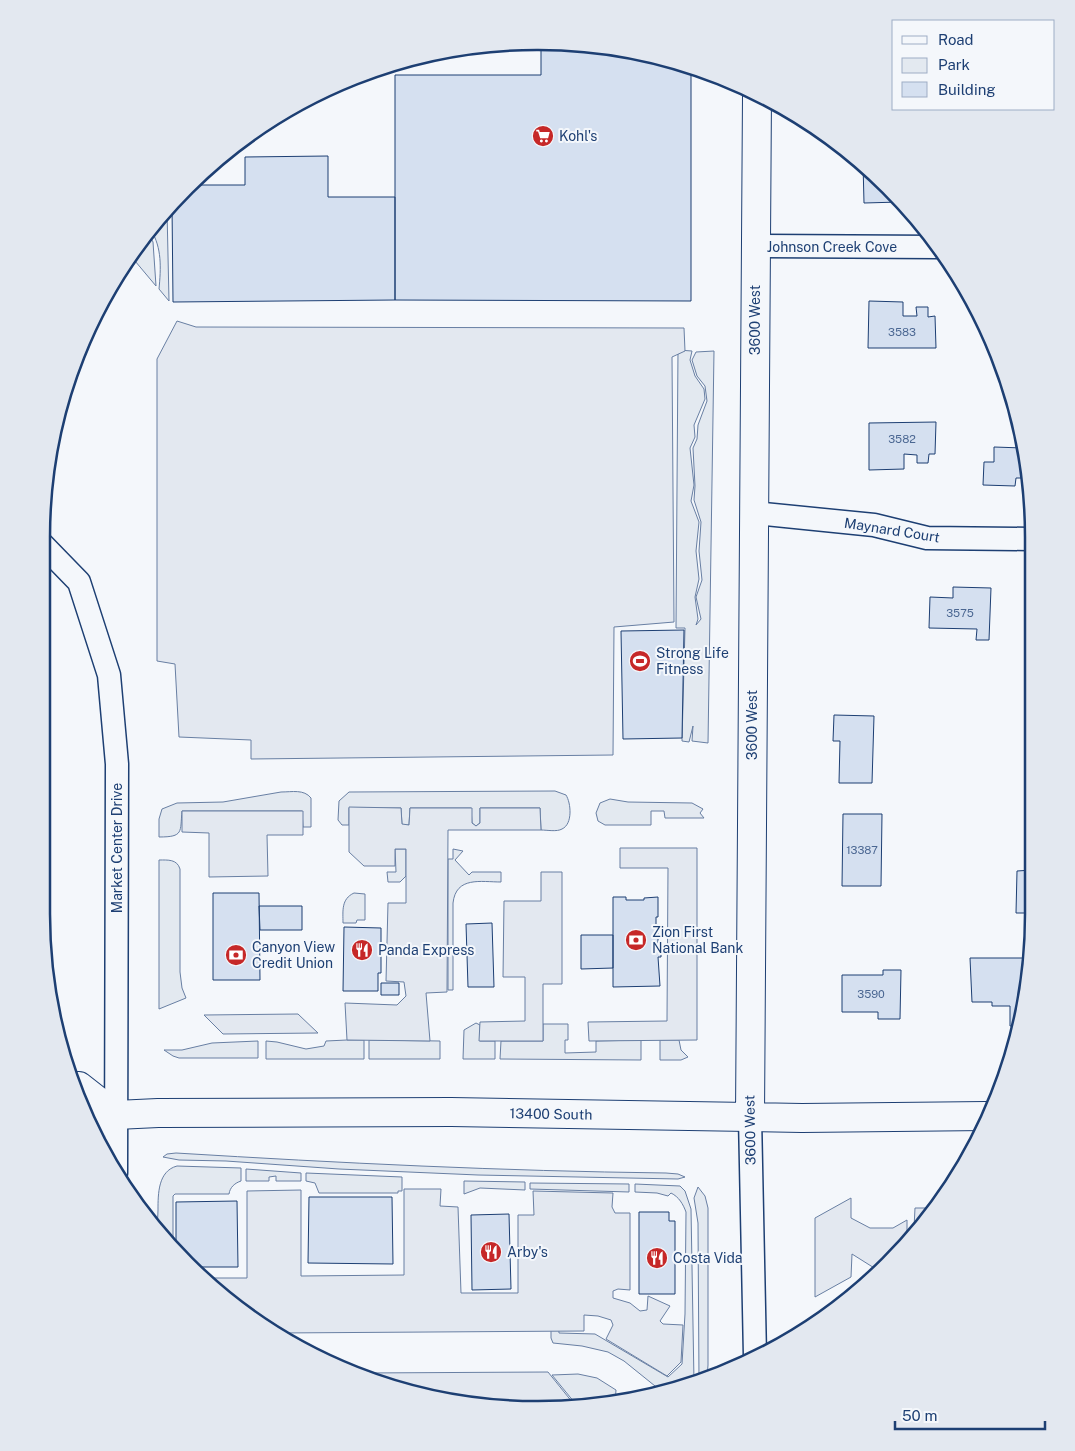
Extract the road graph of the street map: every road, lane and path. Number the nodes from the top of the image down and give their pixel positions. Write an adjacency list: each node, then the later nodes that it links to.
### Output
1 (757, 102): 2 (main road, 3600 West)
2 (756, 246): 3 (street, Johnson Creek Cove); 4 (main road, 3600 West)
3 (928, 247)
4 (754, 513): 5 (street, Maynard Court); 9 (main road, 3600 West)
5 (1025, 538)
6 (50, 552): 10 (street, Market Center Drive)
7 (85, 1094): 10 (main road)
8 (981, 1116): 9 (main road, 13400 South)
9 (750, 1117): 10 (main road, 13400 South); 12 (street, 3600 West)
10 (104, 1120): 11 (street, Market Center Drive)
11 (111, 1149)
12 (755, 1350)

